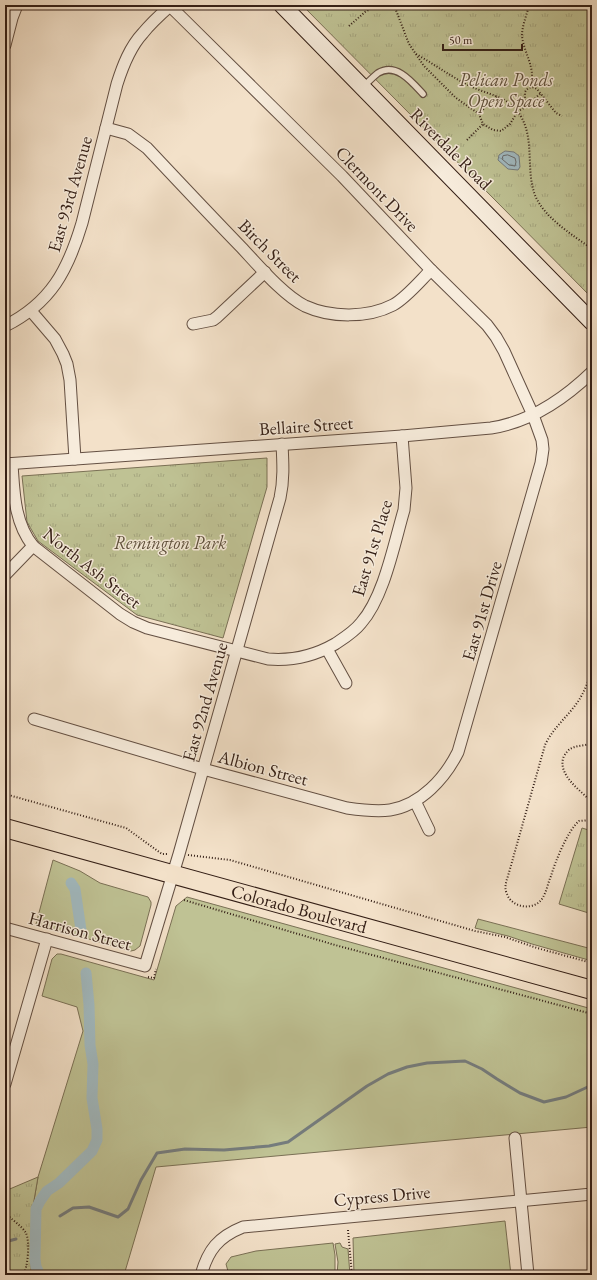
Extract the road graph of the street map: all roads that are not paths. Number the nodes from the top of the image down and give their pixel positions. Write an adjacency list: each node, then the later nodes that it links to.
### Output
1 (17, 5): 4 (street)
2 (170, 5): 7 (street, East 93rd Avenue); 8 (street, Clermont Drive)
3 (282, 5): 5 (street, Riverdale Road)
4 (5, 45)
5 (362, 87): 6 (lane); 11 (street, Riverdale Road)
6 (423, 94)
7 (106, 128): 9 (street, Birch Street); 10 (street, East 93rd Avenue)
8 (431, 270): 9 (street, Birch Street); 15 (street, Clermont Drive)
9 (264, 272): 12 (street)
10 (31, 311): 13 (street, East 93rd Avenue); 18 (street)
11 (592, 322)
12 (193, 324)
13 (5, 326)
14 (592, 372): 15 (street, Bellaire Street)
15 (533, 415): 16 (street, Bellaire Street); 27 (street, East 91st Drive)
16 (402, 436): 17 (street, Bellaire Street); 22 (street, East 91st Place)
17 (282, 444): 18 (street, Bellaire Street); 23 (street, East 92nd Avenue)
18 (75, 458): 19 (street, Bellaire Street)
19 (8, 464): 20 (street, North Ash Street)
20 (33, 546): 21 (street); 23 (street, North Ash Street)
21 (5, 574)
22 (326, 649): 23 (street, North Ash Street); 24 (street)
23 (237, 652): 26 (street, East 92nd Avenue)
24 (346, 683)
25 (34, 719): 26 (street, Albion Street)
26 (203, 769): 27 (street, Albion Street); 30 (street, East 92nd Avenue)
27 (415, 801): 29 (street)
28 (5, 828): 30 (main road, Colorado Boulevard)
29 (429, 830)
30 (173, 874): 33 (street, East 92nd Avenue); 34 (main road, Colorado Boulevard)
31 (5, 928): 32 (street, Harrison Street)
32 (47, 939): 33 (street, Harrison Street); 35 (street)
33 (145, 966)
34 (592, 990)
35 (9, 1053): 36 (street)
36 (5, 1084)
37 (515, 1138): 39 (street)
38 (592, 1194): 39 (street, Cypress Drive)
39 (521, 1200): 40 (street, Cypress Drive); 41 (street)
40 (201, 1275)
41 (528, 1275)

